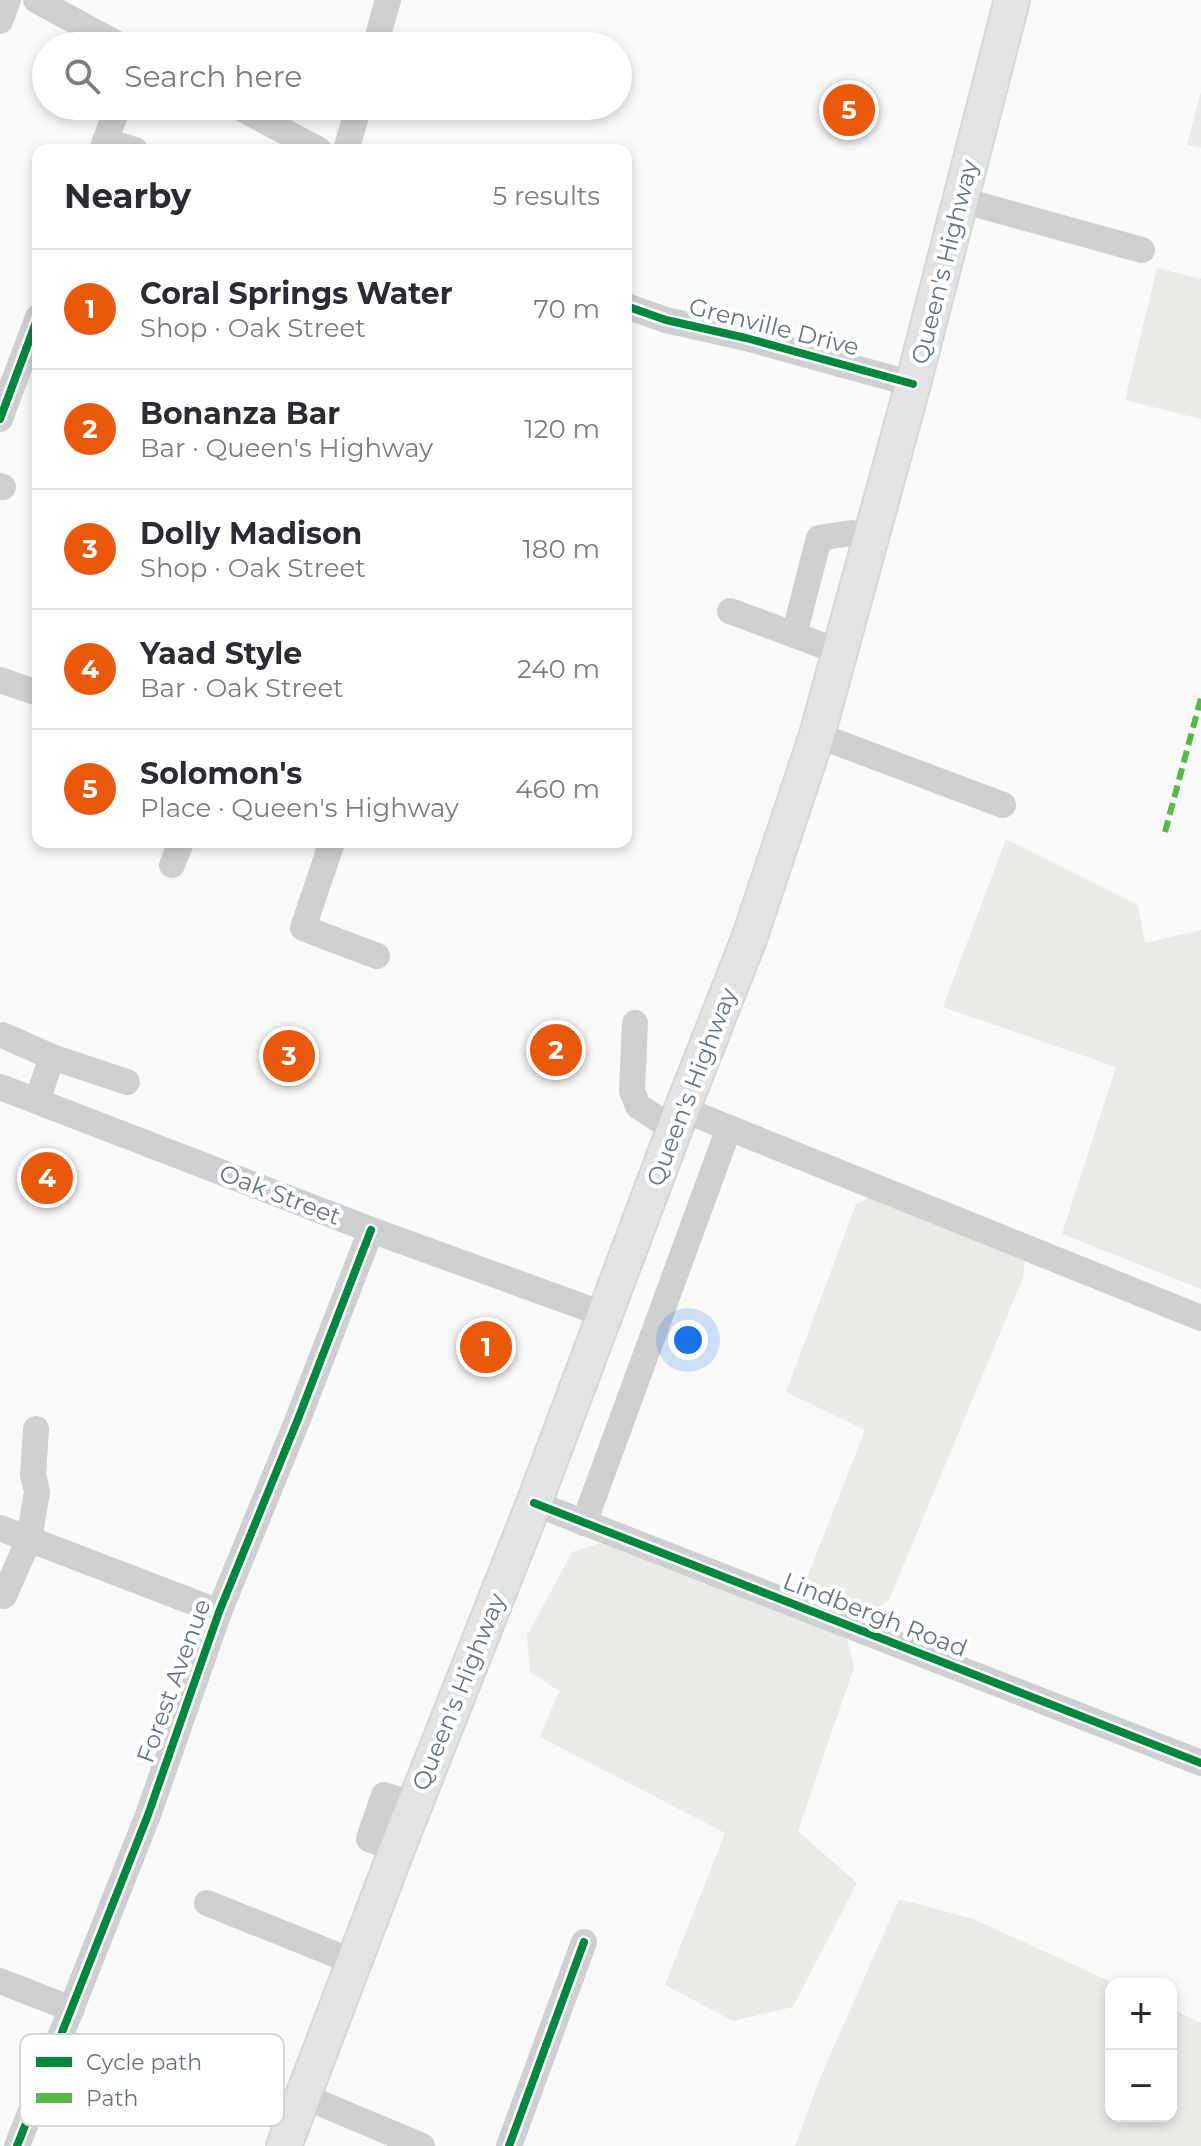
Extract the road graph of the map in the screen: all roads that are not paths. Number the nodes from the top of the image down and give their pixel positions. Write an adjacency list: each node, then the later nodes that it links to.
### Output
1 (8, 0): 5 (street)
2 (36, 0): 6 (street)
3 (388, 0): 7 (street)
4 (1012, 0): 14 (main road, Queen's Highway)
5 (0, 21)
6 (95, 32)
7 (379, 32)
8 (113, 120): 11 (street)
9 (263, 120): 12 (street)
10 (355, 120): 13 (street)
11 (103, 144)
12 (308, 144)
13 (348, 144)
14 (961, 200): 15 (street); 18 (main road, Queen's Highway)
15 (1142, 250)
16 (632, 308): 18 (street, Grenville Drive)
17 (32, 333): 19 (street)
18 (913, 384): 20 (main road, Queen's Highway)
19 (0, 419)
20 (871, 537): 22 (street); 23 (main road, Queen's Highway)
21 (730, 611): 22 (street)
22 (794, 635): 23 (street)
23 (840, 652): 26 (main road, Queen's Highway)
24 (0, 680): 25 (street)
25 (32, 691)
26 (817, 735): 27 (street); 36 (main road, Queen's Highway)
27 (1003, 805)
28 (330, 848): 29 (street)
29 (377, 956)
30 (635, 1023): 36 (street)
31 (2, 1035): 32 (street)
32 (52, 1057): 33 (street); 35 (street)
33 (127, 1082)
34 (0, 1087): 35 (street, Oak Street)
35 (37, 1101): 38 (street, Oak Street)
36 (678, 1120): 37 (street); 39 (main road, Queen's Highway)
37 (729, 1128): 40 (street); 43 (street)
38 (371, 1230): 39 (street, Oak Street); 47 (street, Forest Avenue)
39 (606, 1315): 42 (main road, Queen's Highway)
40 (1201, 1318)
41 (36, 1429): 45 (street)
42 (534, 1503): 43 (street, Lindbergh Road); 51 (main road, Queen's Highway)
43 (584, 1523): 48 (street, Lindbergh Road)
44 (0, 1528): 45 (street)
45 (29, 1539): 46 (street); 47 (street)
46 (0, 1594)
47 (219, 1612): 53 (street, Forest Avenue)
48 (1201, 1763)
49 (207, 1903): 51 (street)
50 (584, 1942): 60 (street)
51 (354, 1962): 55 (main road, Queen's Highway)
52 (0, 1981): 53 (street)
53 (72, 2009): 54 (street, Forest Avenue)
54 (62, 2034)
55 (303, 2096): 58 (main road, Queen's Highway); 59 (street)
56 (25, 2126): 57 (street, Forest Avenue)
57 (17, 2146)
58 (284, 2146)
59 (422, 2146)
60 (509, 2146)

